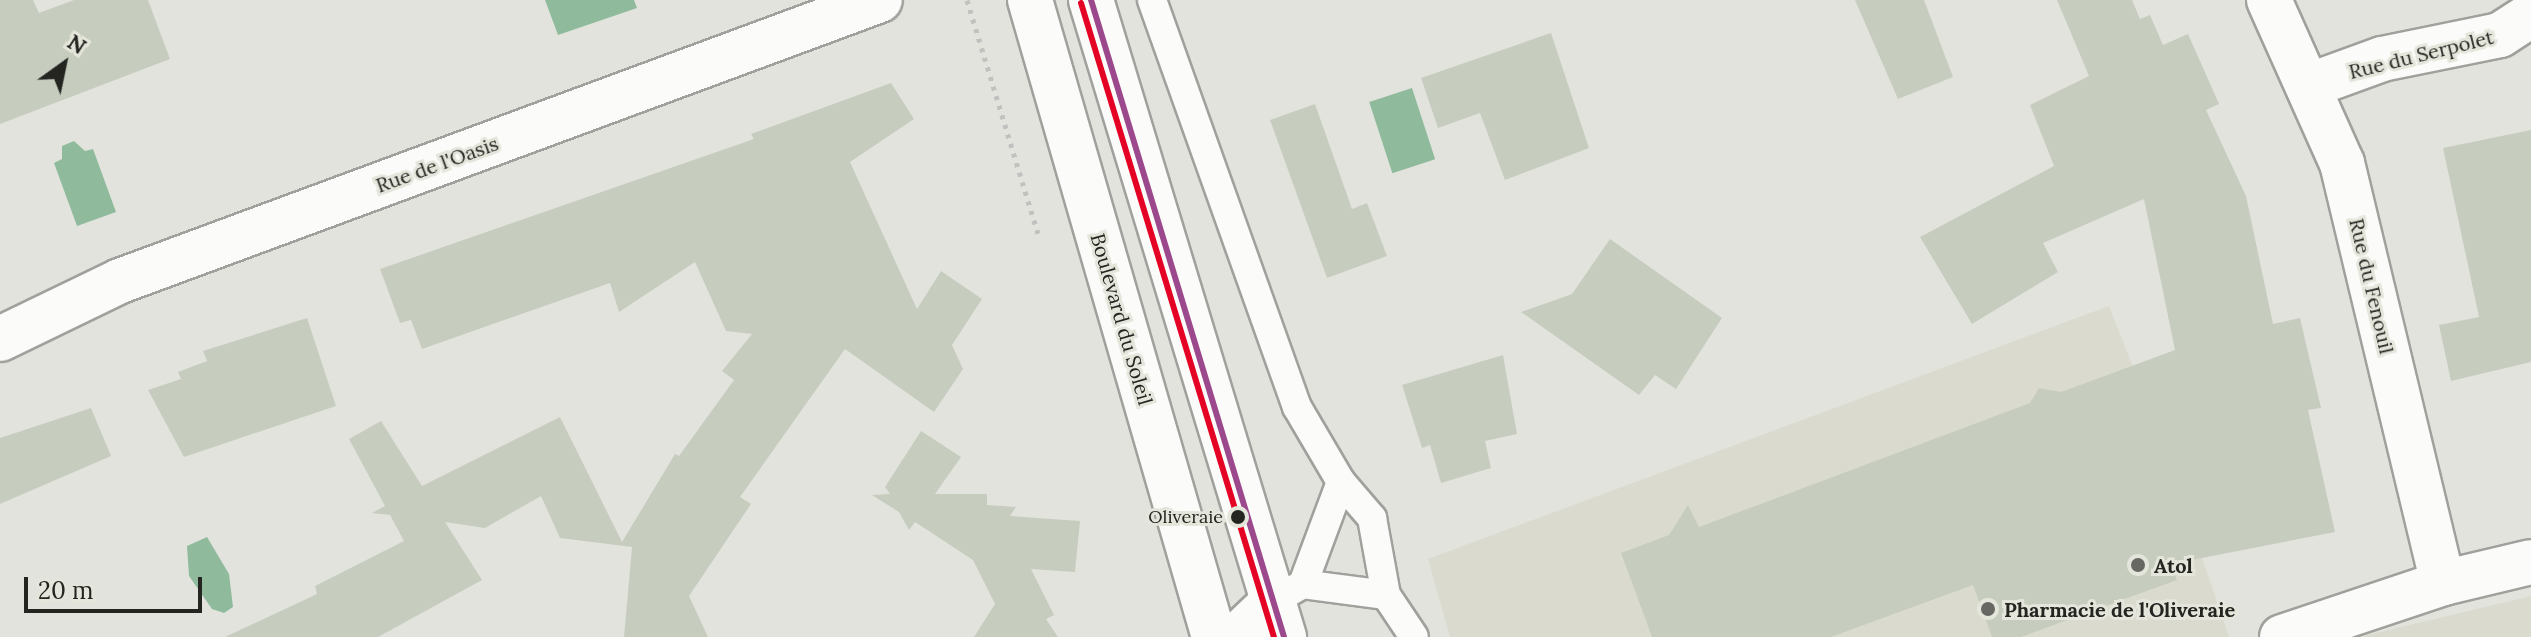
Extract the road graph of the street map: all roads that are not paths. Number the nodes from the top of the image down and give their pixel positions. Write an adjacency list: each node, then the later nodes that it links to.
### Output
1 (880, 0): 8 (street, Rue de l'Oasis)
2 (1030, 0): 14 (street, Boulevard du Soleil)
3 (1091, 0): 13 (street)
4 (1152, 0): 9 (lane)
5 (2269, 0): 7 (street, Rue du Fenouil)
6 (2531, 15): 7 (street, Rue du Serpolet)
7 (2308, 86): 11 (street, Rue du Fenouil)
8 (0, 339)
9 (1341, 482): 12 (lane); 13 (lane)
10 (2531, 562): 11 (street)
11 (2443, 583): 17 (street)
12 (1386, 595): 13 (lane); 16 (lane)
13 (1287, 607): 15 (street)
14 (1214, 637)
15 (1236, 637)
16 (1414, 637)
17 (2282, 637)

